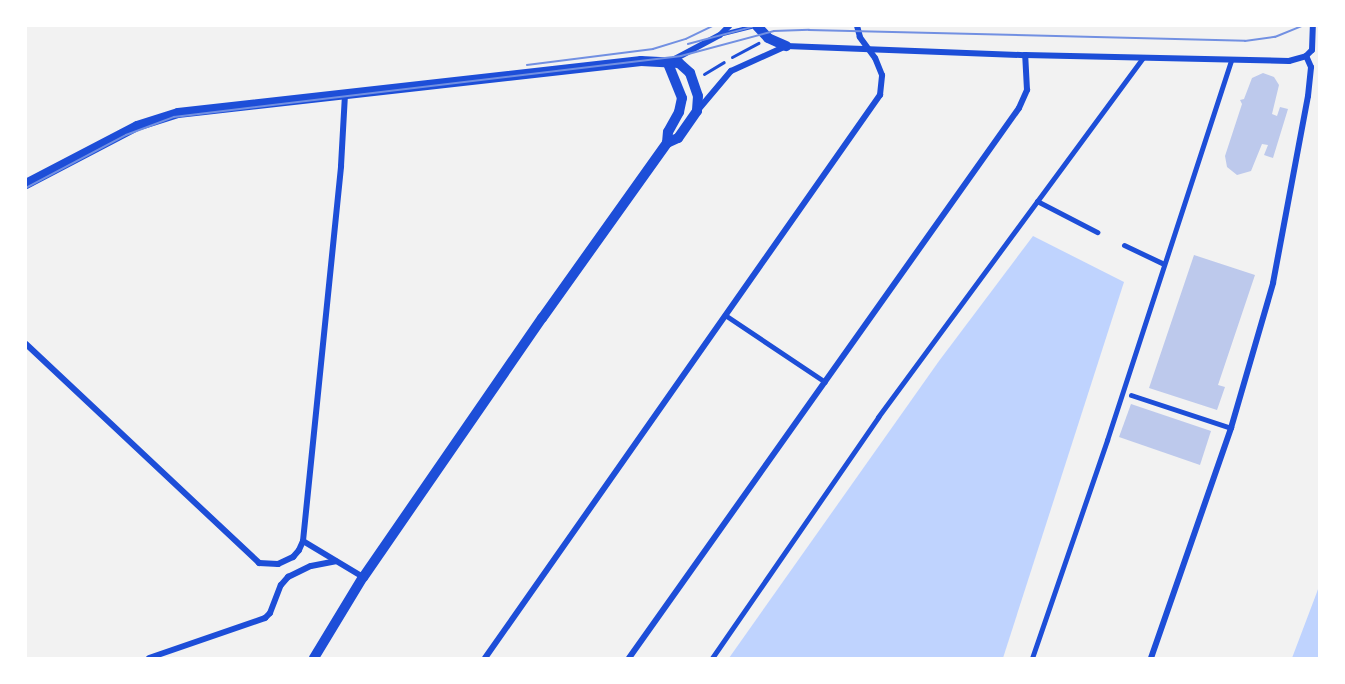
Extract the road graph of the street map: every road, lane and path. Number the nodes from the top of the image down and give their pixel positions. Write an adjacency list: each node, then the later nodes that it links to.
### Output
1 (729, 26): 5 (street)
2 (757, 26): 5 (lane); 6 (street)
3 (858, 26): 7 (street)
4 (1312, 28): 9 (street)
5 (720, 35): 12 (street)
6 (786, 46): 7 (street); 16 (street)
7 (869, 49): 8 (street); 23 (street)
8 (1025, 56): 10 (street); 25 (street)
9 (1306, 56): 11 (street); 27 (street)
10 (1143, 58): 11 (street); 19 (street)
11 (1230, 60): 22 (street)
12 (668, 63): 15 (street); 16 (street); 17 (street)
13 (712, 69): 14 (path)
14 (700, 77)
15 (345, 93): 18 (street); 28 (street)
16 (697, 111): 17 (street)
17 (667, 143): 30 (street)
18 (26, 184)
19 (1037, 201): 20 (street); 35 (street)
20 (1097, 232)
21 (1124, 245): 22 (street)
22 (1164, 264): 36 (street)
23 (725, 315): 25 (street); 33 (street)
24 (26, 344): 28 (street)
25 (825, 382): 34 (street)
26 (1131, 395): 27 (street)
27 (1231, 428): 37 (street)
28 (303, 541): 29 (street)
29 (336, 561): 30 (street); 31 (street)
30 (363, 577): 32 (street)
31 (149, 658)
32 (314, 658)
33 (485, 658)
34 (629, 658)
35 (712, 658)
36 (1032, 658)
37 (1151, 658)

